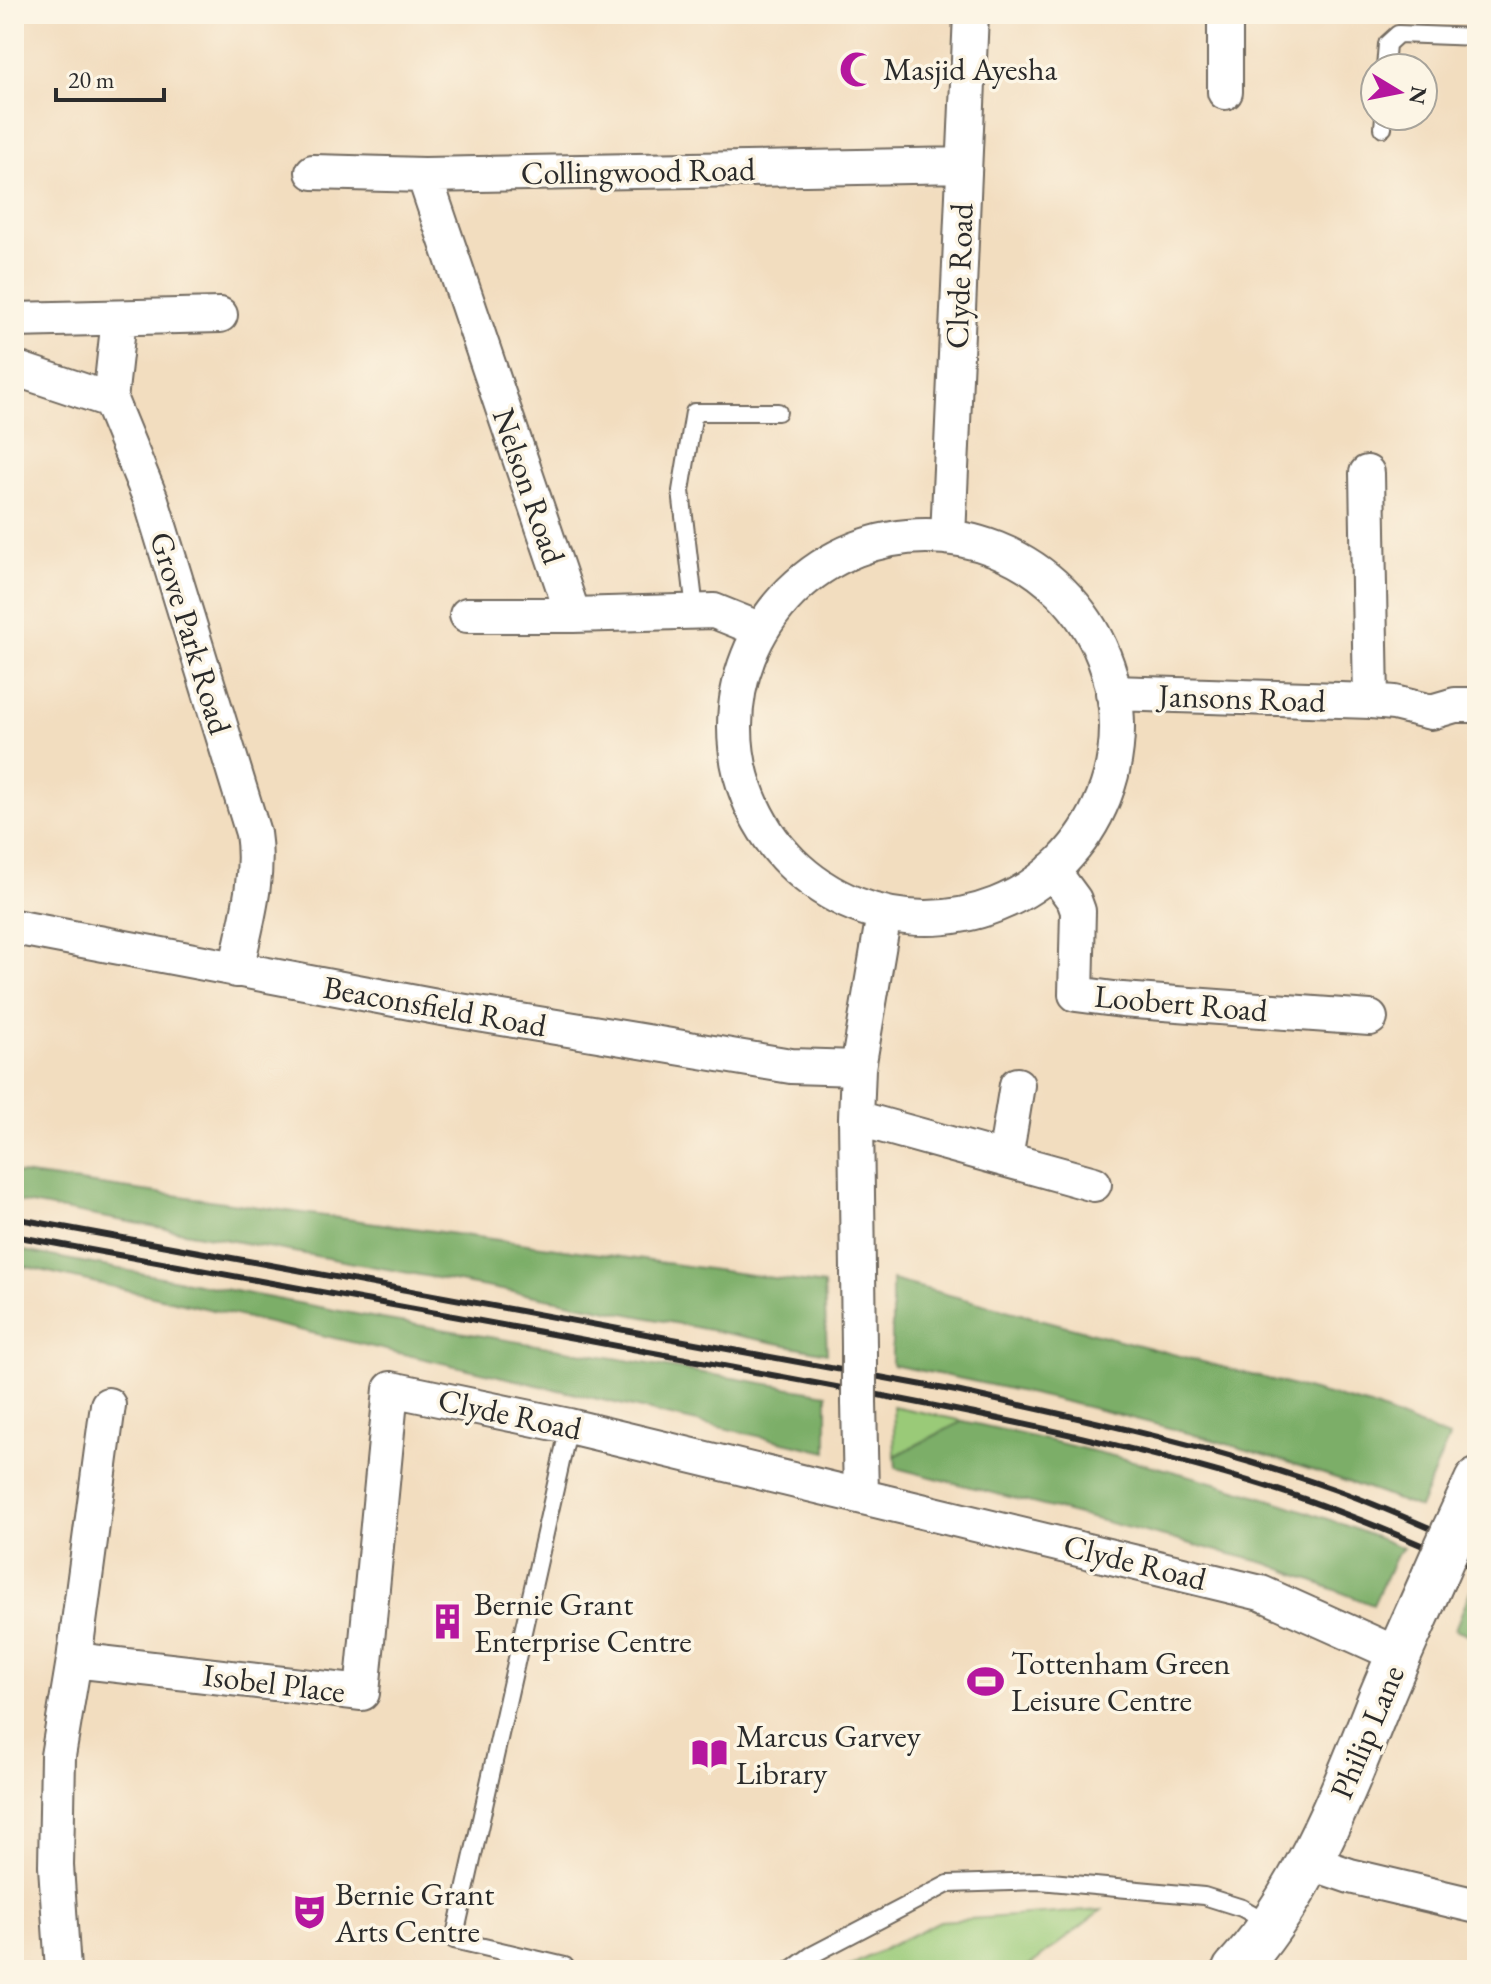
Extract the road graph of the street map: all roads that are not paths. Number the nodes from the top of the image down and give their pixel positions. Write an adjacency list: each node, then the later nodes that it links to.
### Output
1 (971, 14): 6 (street, Clyde Road)
2 (1225, 14): 5 (street)
3 (1477, 37): 4 (lane)
4 (1386, 52)
5 (1225, 92)
6 (963, 165): 8 (street, Collingwood Road); 16 (street, Clyde Road)
7 (313, 172): 8 (street, Collingwood Road)
8 (424, 175): 19 (street, Nelson Road)
9 (220, 315): 10 (street)
10 (119, 318): 11 (street); 13 (street)
11 (14, 320)
12 (14, 368): 13 (street)
13 (110, 400): 27 (street, Grove Park Road)
14 (778, 412): 17 (lane)
15 (1367, 473): 22 (street, Jansons Road)
16 (948, 537): 20 (street); 21 (street)
17 (695, 610): 19 (street); 20 (street)
18 (467, 615): 19 (street)
19 (573, 615)
20 (761, 630): 25 (street)
21 (1113, 693): 22 (street, Jansons Road); 24 (street)
22 (1371, 701): 23 (street, Jansons Road)
23 (1477, 705)
24 (1052, 870): 25 (street); 28 (street, Loobert Road)
25 (884, 914): 29 (street)
26 (14, 927): 27 (street, Beaconsfield Road)
27 (236, 970): 29 (street, Beaconsfield Road)
28 (1370, 1018)
29 (858, 1068): 31 (street)
30 (1017, 1085): 32 (street)
31 (856, 1118): 32 (street); 38 (street, bridge)
32 (1005, 1159): 33 (street)
33 (1094, 1184)
34 (391, 1389): 36 (street, Clyde Road); 40 (street, Isobel Place)
35 (108, 1405): 40 (street)
36 (569, 1426): 38 (street, Clyde Road); 44 (lane)
37 (1472, 1494): 39 (main road, Philip Lane, bridge)
38 (861, 1495): 39 (street, Clyde Road)
39 (1399, 1655): 41 (main road, Philip Lane)
40 (74, 1660): 45 (street)
41 (1309, 1862): 42 (street); 43 (main road, Philip Lane)
42 (1477, 1906)
43 (1271, 1924): 46 (lane); 47 (main road, Philip Lane)
44 (565, 1966)
45 (63, 1970)
46 (791, 1970)
47 (1235, 1970)

